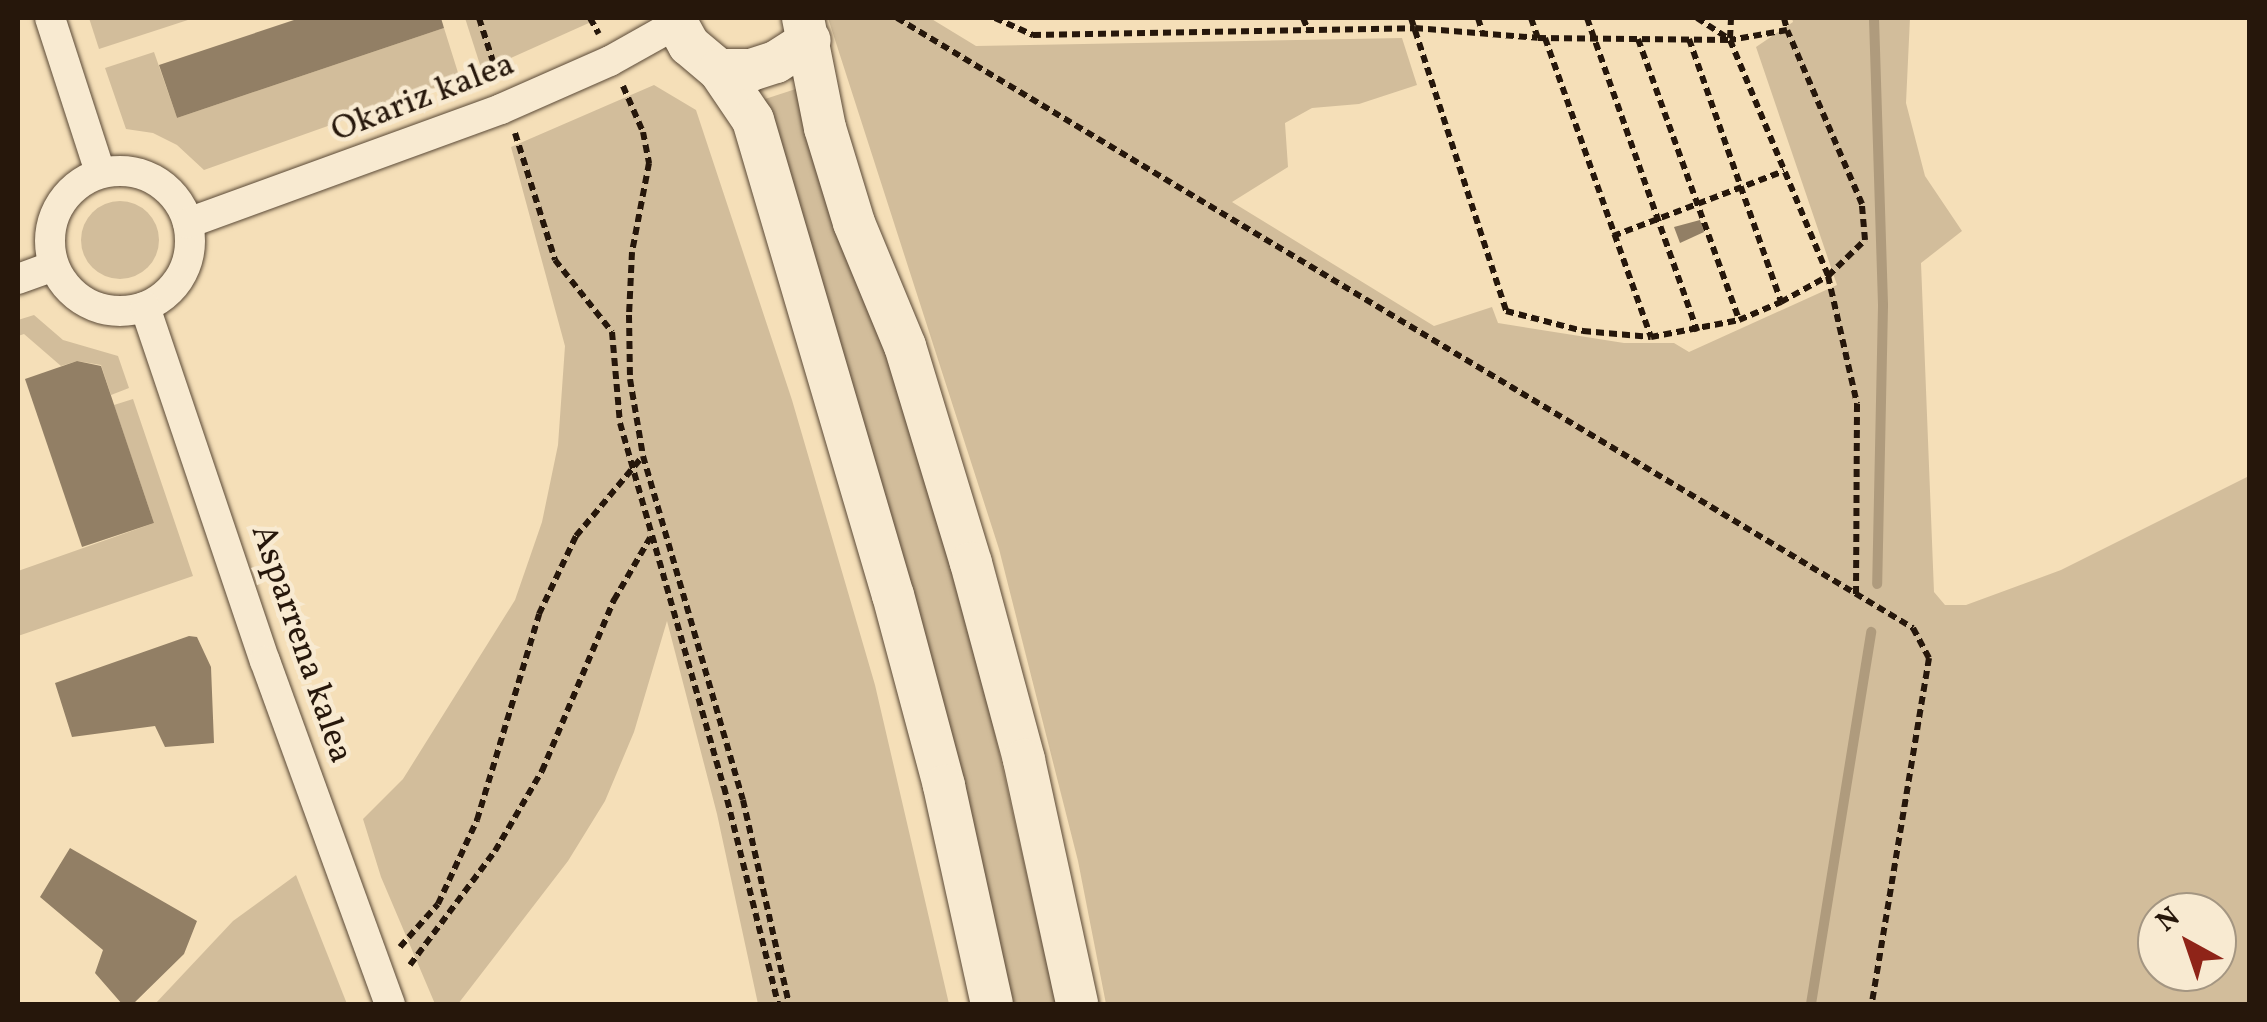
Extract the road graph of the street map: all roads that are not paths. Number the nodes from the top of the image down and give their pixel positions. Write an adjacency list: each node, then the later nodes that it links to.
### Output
1 (50, 18): 5 (street)
2 (675, 20): 4 (main road); 6 (street, Okariz kalea)
3 (807, 29): 4 (main road); 12 (main road)
4 (719, 70): 11 (main road)
5 (100, 172): 6 (street); 7 (street)
6 (188, 223): 9 (street)
7 (53, 266): 8 (street); 9 (street)
8 (18, 279)
9 (145, 307): 10 (street, Asparrena kalea)
10 (384, 991)
11 (992, 1004)
12 (1076, 1004)

